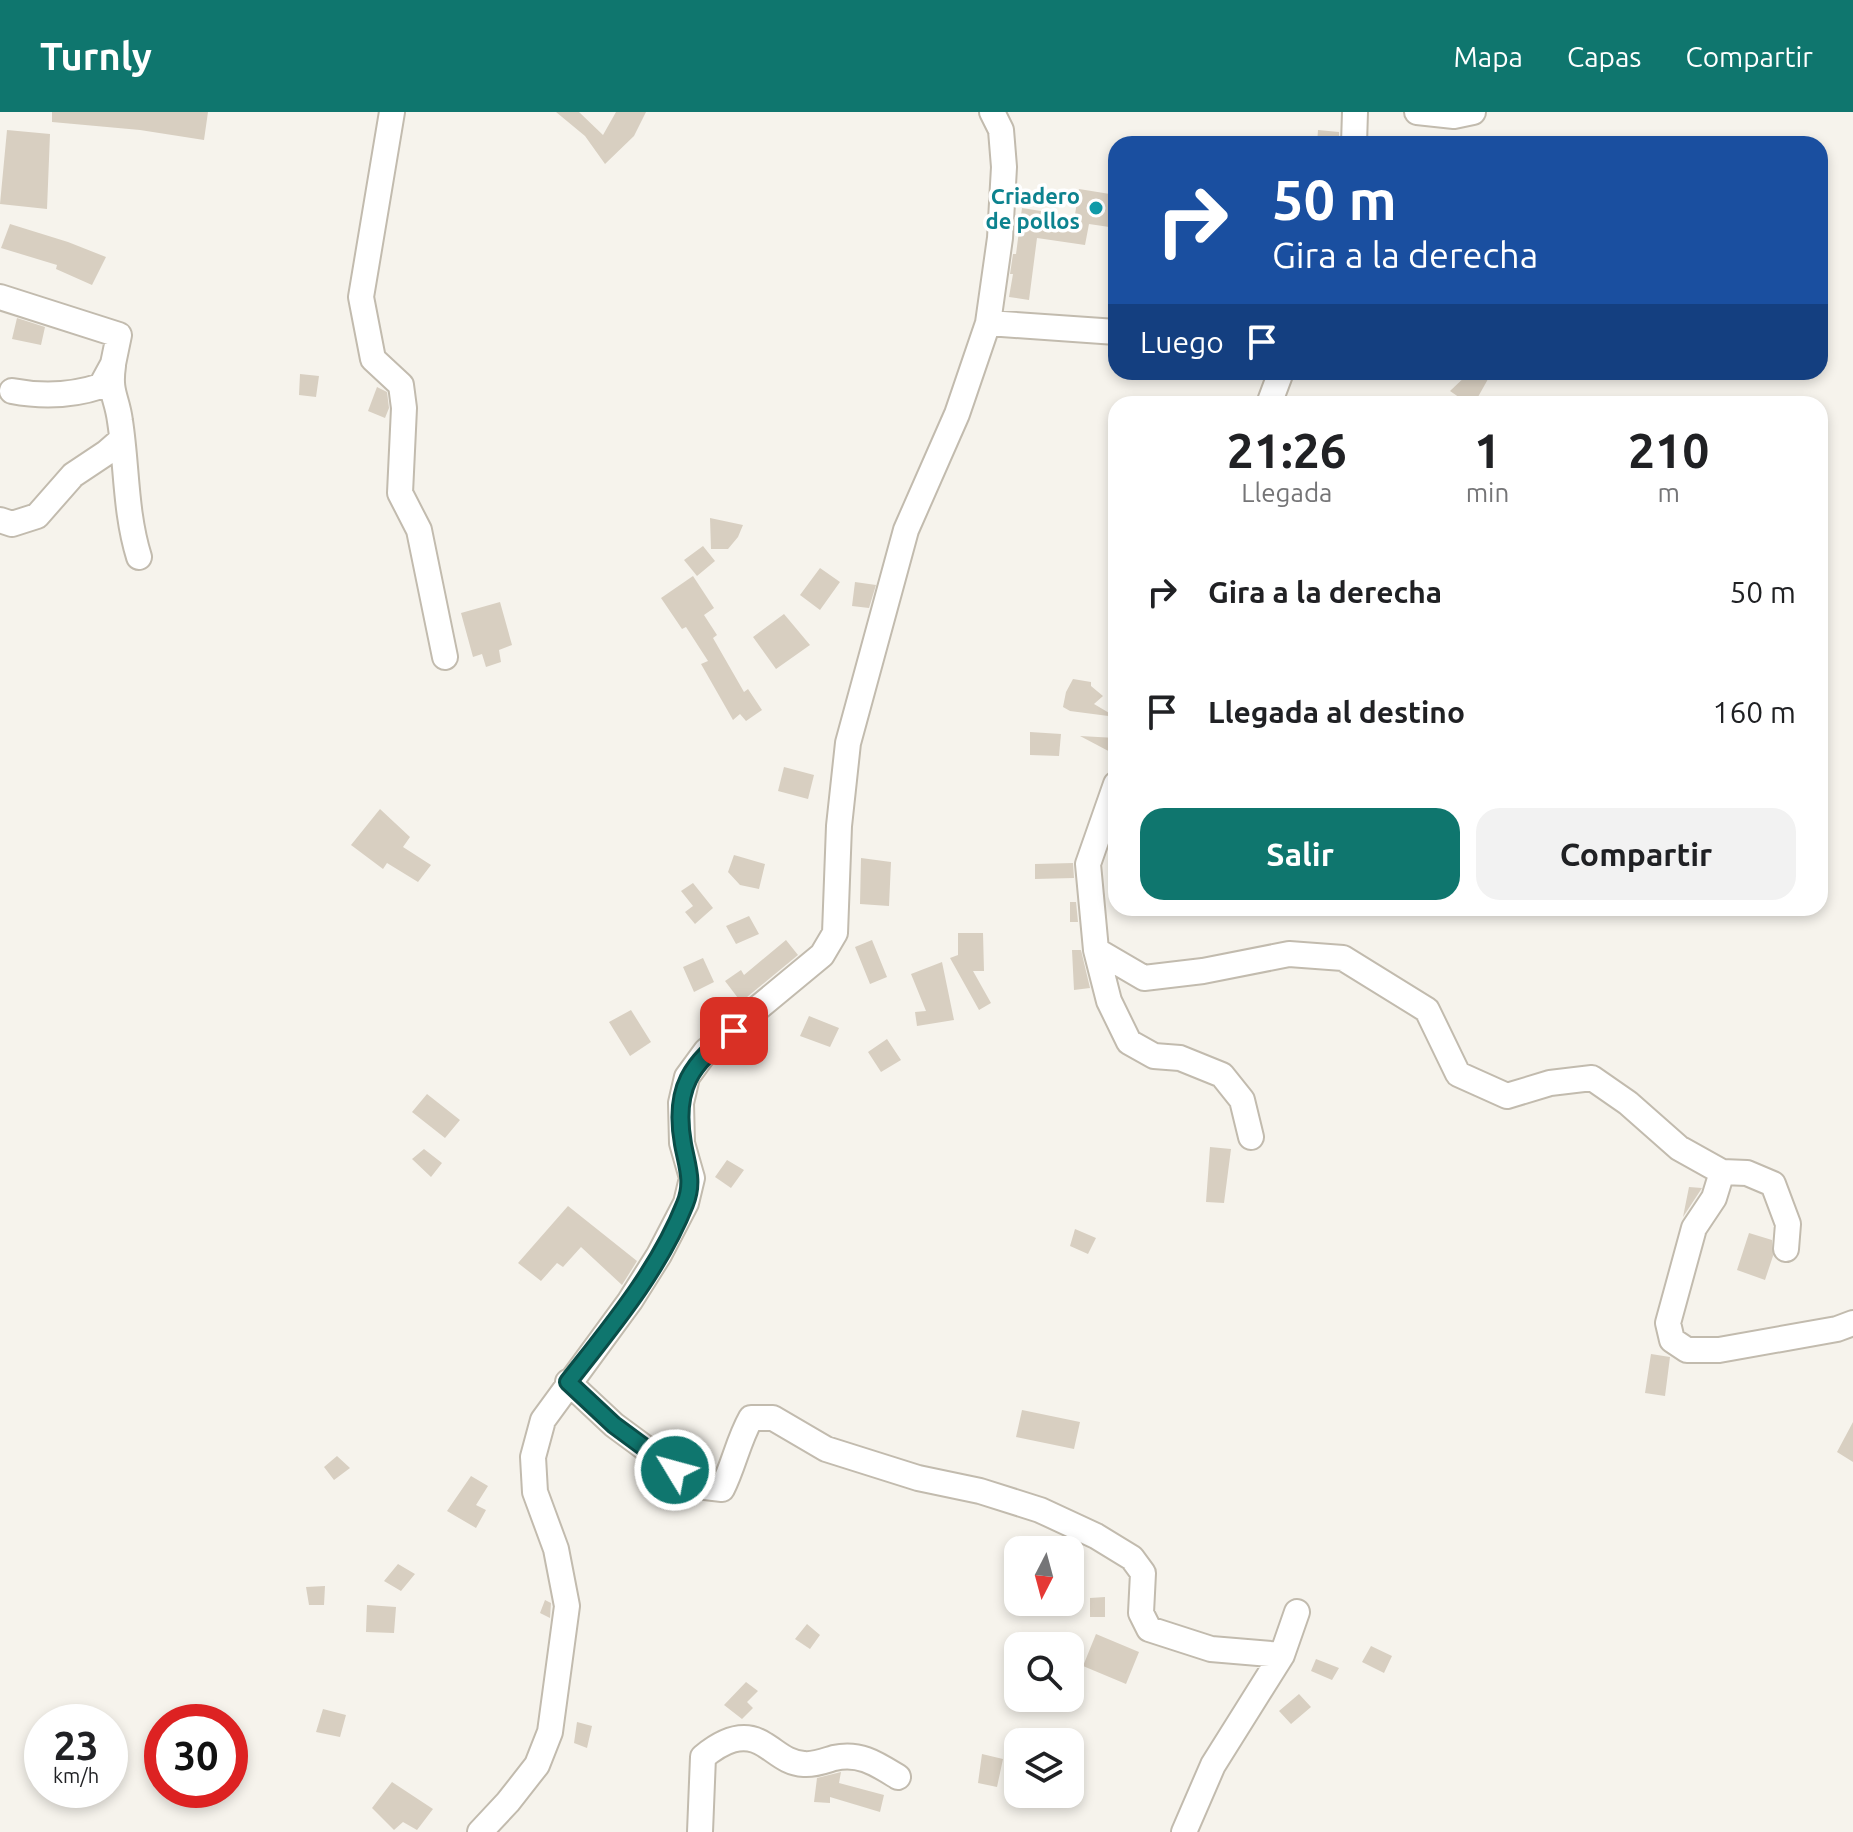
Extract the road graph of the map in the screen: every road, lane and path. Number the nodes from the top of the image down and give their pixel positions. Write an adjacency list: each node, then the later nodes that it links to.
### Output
1 (392, 112): 15 (street)
2 (992, 112): 8 (street)
3 (1355, 112): 6 (street)
4 (1417, 112): 5 (street)
5 (1473, 112)
6 (1354, 136)
7 (0, 297): 10 (street)
8 (988, 323): 9 (street); 22 (street)
9 (1108, 331)
10 (113, 364): 11 (street); 12 (street)
11 (12, 391)
12 (122, 439): 13 (street); 14 (street)
13 (0, 520)
14 (139, 557)
15 (445, 657)
16 (1108, 807): 17 (street)
17 (1096, 950): 18 (street); 19 (street)
18 (1251, 1137)
19 (1722, 1172): 20 (street); 21 (street)
20 (1786, 1249)
21 (1853, 1323)
22 (568, 1382): 24 (street); 26 (street)
23 (1297, 1612): 24 (street)
24 (1282, 1655): 28 (street)
25 (898, 1777): 27 (street)
26 (480, 1832)
27 (700, 1832)
28 (1184, 1832)

